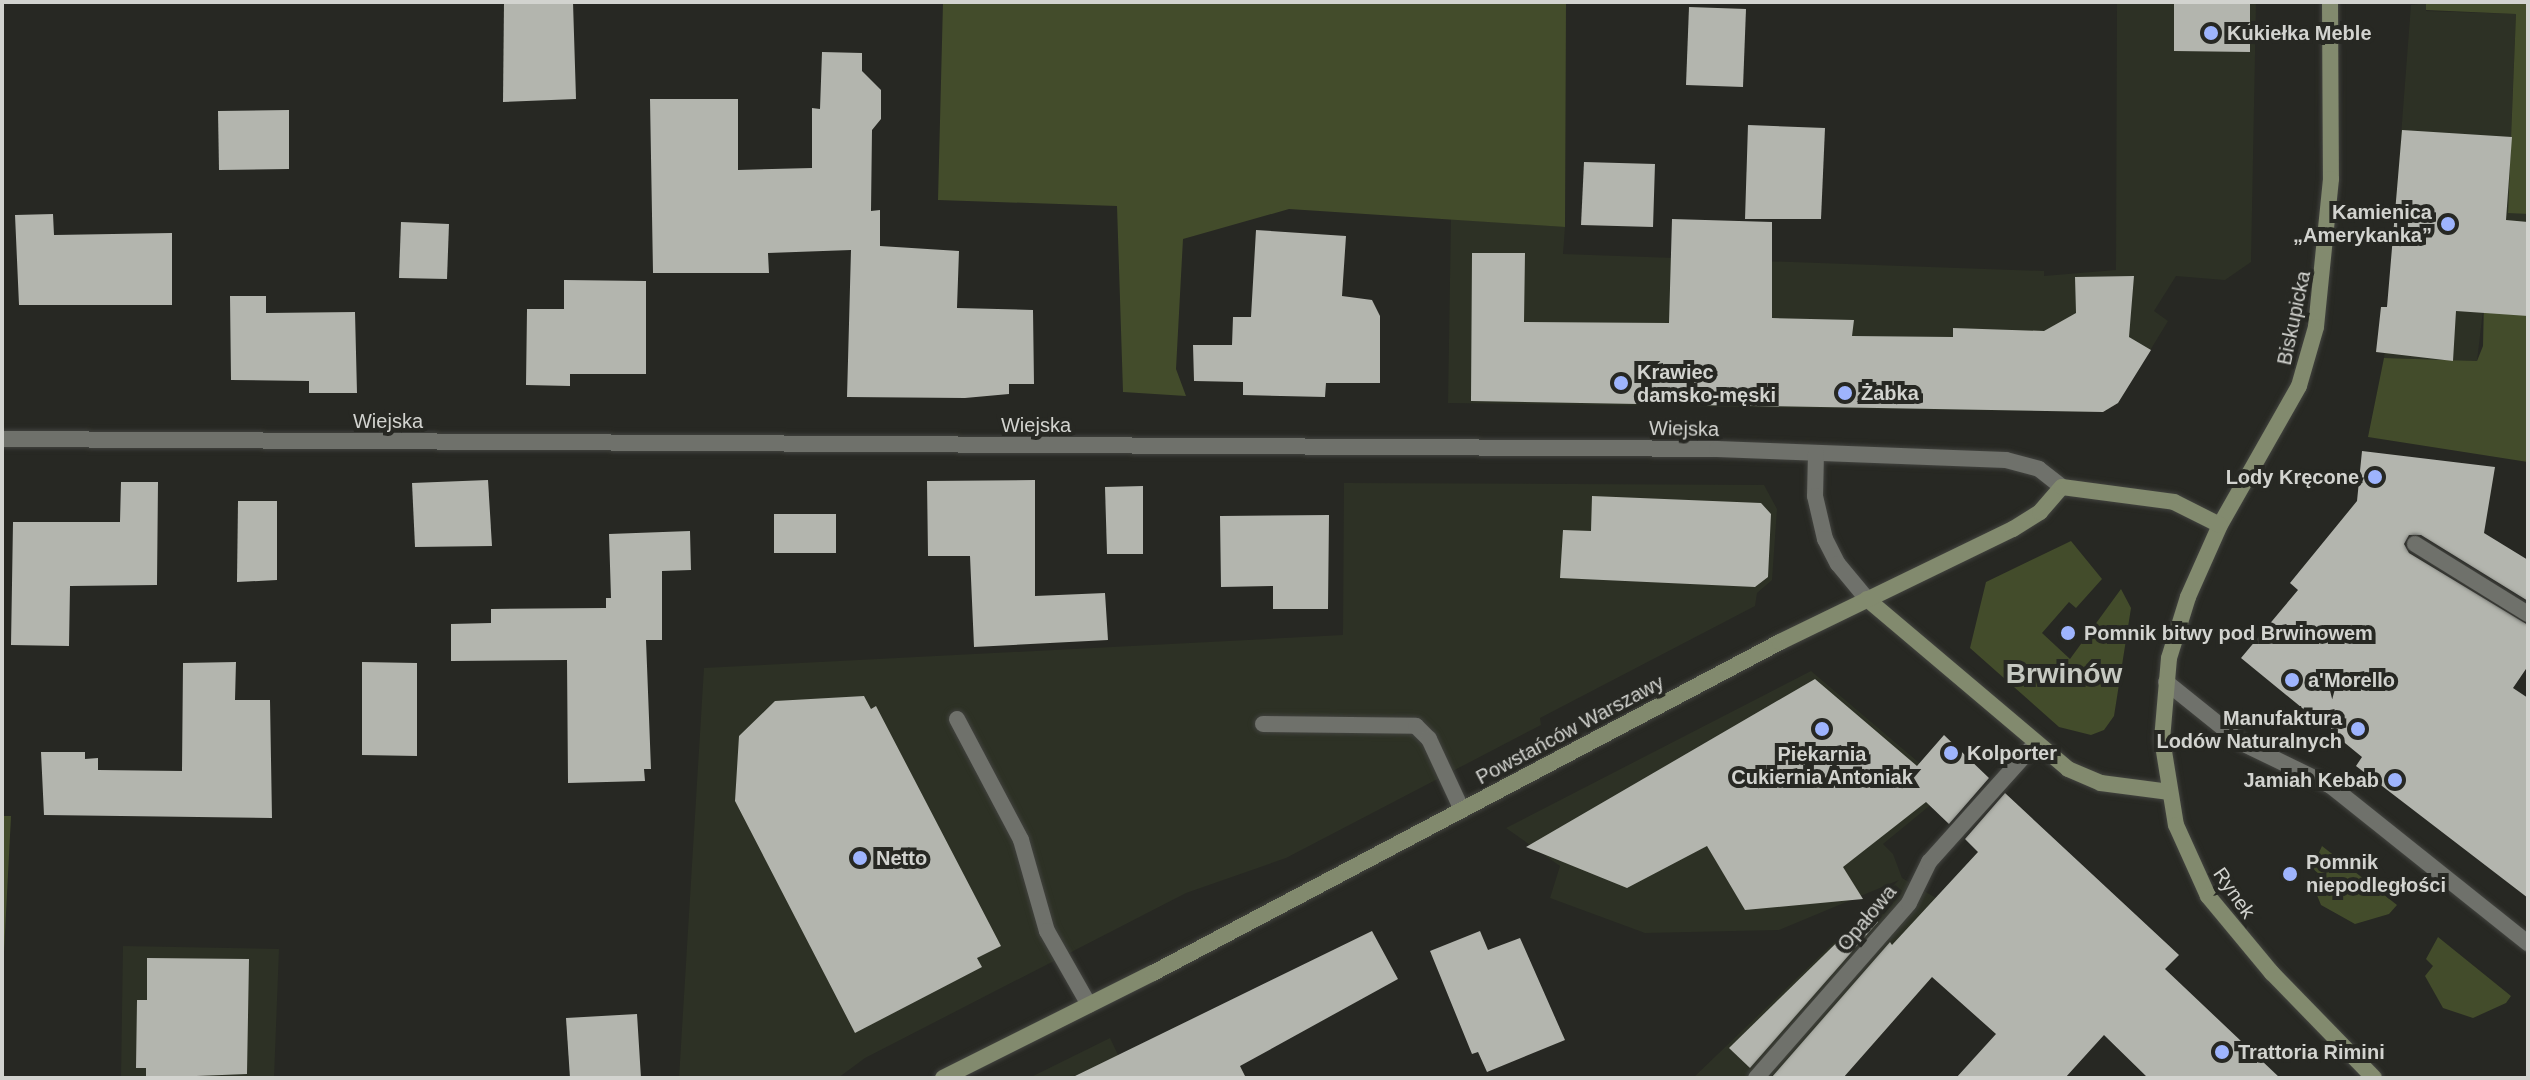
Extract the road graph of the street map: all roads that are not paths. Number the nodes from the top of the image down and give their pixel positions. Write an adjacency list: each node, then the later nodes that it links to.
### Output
1 (2330, 2): 5 (street, Biskupicka)
2 (2, 439): 3 (street, Wiejska)
3 (1816, 453): 4 (street, Wiejska); 7 (street)
4 (2062, 487): 5 (street); 7 (street, Powstańców Warszawy)
5 (2220, 525): 9 (street, Rynek)
6 (2415, 544): 8 (street)
7 (1867, 599): 12 (street); 14 (street, Powstańców Warszawy)
8 (2528, 614)
9 (2166, 682): 13 (street, Rynek); 15 (street)
10 (957, 719): 16 (street)
11 (1263, 724): 14 (street)
12 (2035, 744): 13 (street); 19 (street, Opałowa)
13 (2169, 792): 20 (street, Rynek)
14 (1462, 810): 16 (street, Powstańców Warszawy)
15 (2528, 943)
16 (1089, 1005): 17 (street, Powstańców Warszawy)
17 (964, 1073): 18 (street, Powstańców Warszawy)
18 (943, 1078)
19 (1756, 1078)
20 (2374, 1078)

